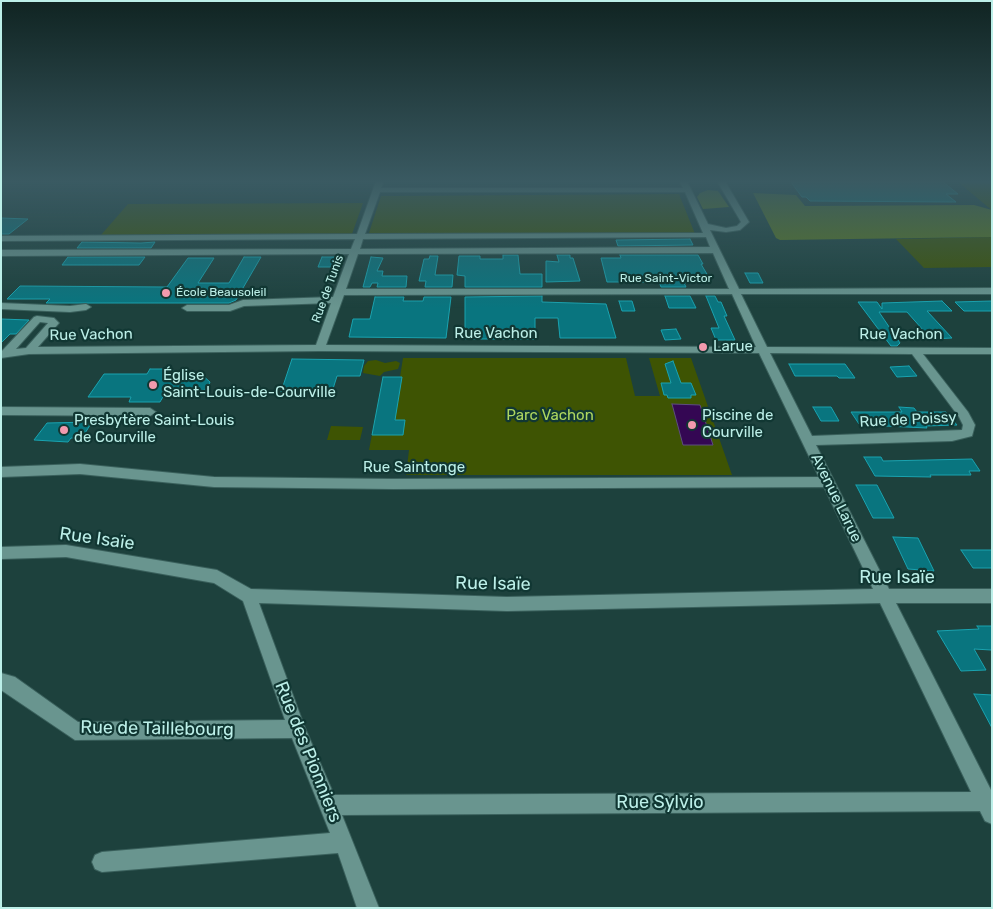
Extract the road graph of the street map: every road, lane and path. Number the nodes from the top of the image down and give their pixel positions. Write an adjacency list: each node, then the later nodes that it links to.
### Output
1 (365, 223): 5 (street, Rue de Tunis)
2 (745, 223): 3 (street)
3 (703, 226): 4 (street, Avenue Larue)
4 (708, 235): 5 (street); 7 (street, Avenue Larue)
5 (360, 236): 6 (street); 8 (street, Rue de Tunis)
6 (1, 239)
7 (714, 250): 8 (street); 10 (street, Avenue Larue)
8 (354, 253): 9 (street); 12 (street, Rue de Tunis)
9 (1, 254)
10 (735, 291): 11 (street, Rue Saint-Victor); 12 (street, Rue Saint-Victor); 17 (street, Avenue Larue)
11 (992, 291)
12 (339, 296): 15 (street, Rue Saint-Victor); 16 (street, Rue de Tunis)
13 (1, 306): 14 (street)
14 (86, 307)
15 (187, 308)
16 (320, 348): 17 (street, Rue Vachon); 19 (street, Rue Vachon)
17 (762, 350): 18 (street, Rue Vachon); 24 (street, Avenue Larue)
18 (914, 350): 20 (street, Rue Vachon); 24 (street, Rue de Poissy)
19 (29, 351): 21 (street, Rue Vachon); 21 (street)
20 (992, 351)
21 (4, 354)
22 (1, 411): 23 (street)
23 (150, 412)
24 (808, 441): 26 (street, Avenue Larue)
25 (1, 472): 26 (street, Rue Saintonge)
26 (828, 482): 29 (street, Avenue Larue)
27 (1, 553): 28 (street, Rue Isaïe)
28 (249, 596): 29 (street, Rue Isaïe); 32 (street, Rue des Pionniers)
29 (885, 596): 30 (street, Rue Isaïe); 34 (street, Avenue Larue)
30 (992, 596)
31 (1, 681): 32 (street, Rue de Taillebourg)
32 (297, 730): 33 (street, Rue des Pionniers)
33 (328, 805): 34 (street, Rue Sylvio); 35 (street, Rue des Pionniers)
34 (990, 805)
35 (344, 842): 36 (street); 37 (street, Rue des Pionniers)
36 (102, 862)
37 (368, 908)

